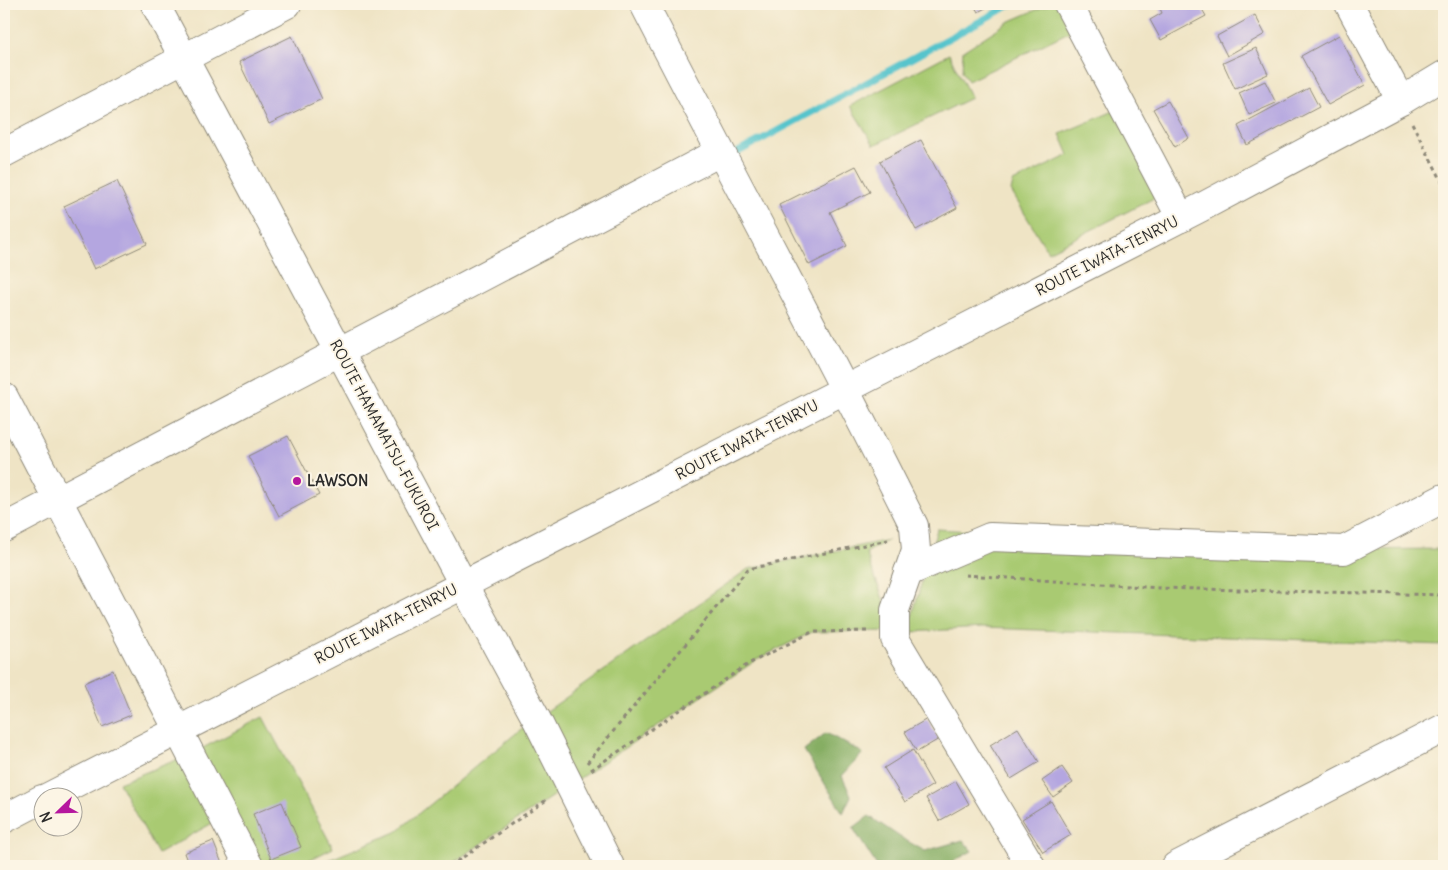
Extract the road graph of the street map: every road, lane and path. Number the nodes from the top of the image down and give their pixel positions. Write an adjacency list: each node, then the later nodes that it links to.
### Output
1 (155, 4): 6 (street, ROUTE HAMAMATSU-FUKUROI)
2 (287, 4): 6 (street)
3 (644, 4): 9 (street)
4 (1068, 4): 12 (street)
5 (1349, 4): 8 (street)
6 (183, 58): 10 (street); 13 (street, ROUTE HAMAMATSU-FUKUROI)
7 (1444, 75): 8 (street, ROUTE IWATA-TENRYU)
8 (1401, 101): 11 (path); 12 (street, ROUTE IWATA-TENRYU)
9 (720, 152): 13 (street); 14 (street)
10 (4, 153)
11 (1444, 185)
12 (1181, 218): 14 (street, ROUTE IWATA-TENRYU)
13 (340, 352): 17 (street); 22 (street, ROUTE HAMAMATSU-FUKUROI)
14 (846, 389): 20 (street); 22 (street, ROUTE IWATA-TENRYU)
15 (4, 397): 17 (street)
16 (1444, 498): 20 (street)
17 (58, 500): 18 (street); 26 (street)
18 (4, 528)
19 (888, 540): 27 (path)
20 (908, 572): 24 (street)
21 (957, 575): 23 (path)
22 (463, 584): 26 (street, ROUTE IWATA-TENRYU); 27 (street, ROUTE HAMAMATSU-FUKUROI)
23 (1444, 595)
24 (895, 631): 27 (path); 34 (street)
25 (1444, 728): 35 (street)
26 (178, 730): 28 (street, ROUTE IWATA-TENRYU); 31 (street)
27 (569, 785): 32 (path); 33 (street, ROUTE HAMAMATSU-FUKUROI)
28 (64, 788)
29 (32, 804): 30 (street, ROUTE IWATA-TENRYU)
30 (4, 819)
31 (249, 866)
32 (450, 866)
33 (610, 866)
34 (1031, 866)
35 (1176, 866)

